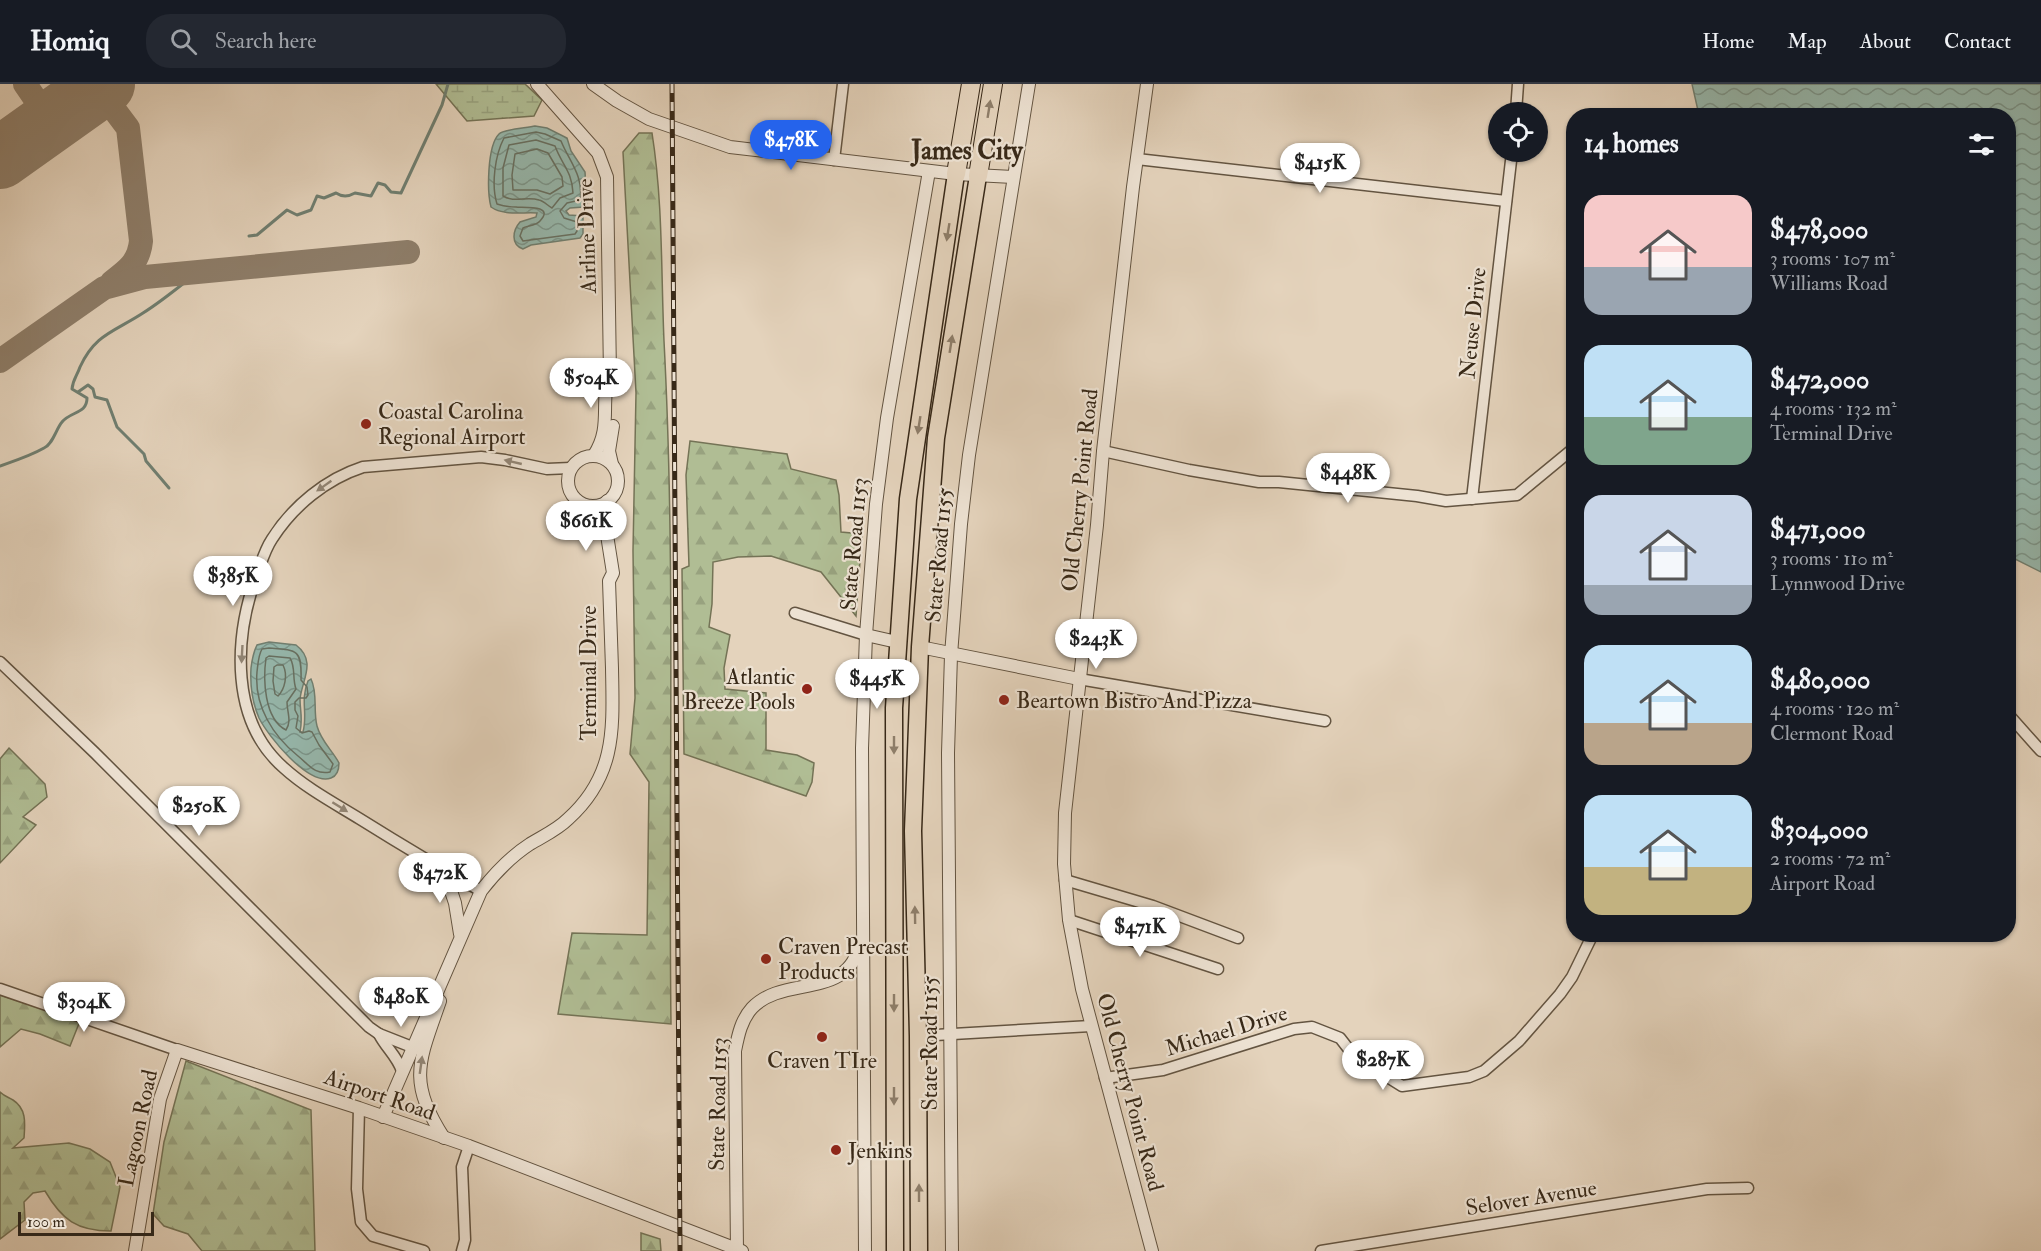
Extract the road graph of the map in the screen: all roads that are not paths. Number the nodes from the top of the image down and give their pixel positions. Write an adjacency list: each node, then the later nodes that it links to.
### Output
1 (537, 84): 18 (street, Airline Drive)
2 (593, 84): 11 (street)
3 (843, 84): 11 (street)
4 (971, 84): 14 (highway)
5 (993, 84): 15 (highway, one-way to 5)
6 (1029, 84): 16 (street, State Road 1155)
7 (1147, 84): 10 (street, Old Cherry Point Road)
8 (1518, 84): 9 (street)
9 (1517, 102)
10 (1137, 159): 17 (street); 19 (street, Old Cherry Point Road)
11 (834, 160): 13 (street)
12 (1511, 162): 17 (street, Neuse Drive)
13 (928, 171): 14 (street); 29 (street, State Road 1153)
14 (956, 174): 15 (street); 30 (highway, one-way to 30)
15 (978, 176): 16 (street); 31 (highway, one-way to 15)
16 (1013, 177): 32 (street, State Road 1155)
17 (1506, 201): 24 (street, Neuse Drive)
18 (610, 375): 20 (street); 22 (street, Terminal Drive)
19 (1103, 451): 24 (street); 34 (street, Old Cherry Point Road)
20 (594, 455): 22 (street); 23 (street)
21 (1566, 455): 24 (street)
22 (612, 464): 25 (street, Terminal Drive)
23 (571, 468): 26 (street, Terminal Drive); 38 (street, one-way to 38)
24 (1472, 499)
25 (607, 501): 26 (street); 27 (street, Terminal Drive)
26 (587, 505): 27 (street, Terminal Drive)
27 (609, 581): 40 (street, Terminal Drive)
28 (795, 614): 29 (street)
29 (866, 635): 30 (street); 42 (street, State Road 1153)
30 (897, 642): 67 (highway, one-way to 67)
31 (920, 647): 32 (street); 52 (highway, one-way to 31)
32 (951, 655): 34 (street); 51 (street, State Road 1155)
33 (0, 662): 50 (street)
34 (1079, 679): 35 (street); 39 (street, Old Cherry Point Road)
35 (1325, 721)
36 (2016, 723): 37 (street)
37 (2041, 751)
38 (436, 866): 40 (street); 43 (street)
39 (1065, 880): 41 (street, Old Cherry Point Road); 44 (street)
40 (481, 891): 43 (street, Terminal Drive)
41 (1069, 920): 46 (street); 49 (street, Old Cherry Point Road)
42 (863, 925): 62 (street, State Road 1153); 66 (street, State Road 1153)
43 (460, 937): 47 (street, Terminal Drive)
44 (1238, 938)
45 (1589, 942): 56 (street, Michael Drive)
46 (1218, 969)
47 (441, 981): 53 (street, Terminal Drive); 59 (street, one-way to 47)
48 (0, 989): 54 (street, Airport Road)
49 (1091, 1026): 51 (street); 56 (street, Old Cherry Point Road)
50 (379, 1034): 53 (street); 55 (street)
51 (950, 1034): 52 (street); 69 (street, State Road 1155)
52 (918, 1036): 68 (highway, one-way to 52)
53 (412, 1047): 55 (street, Terminal Drive)
54 (177, 1050): 57 (street, Airport Road); 63 (street, Lagoon Road)
55 (402, 1071): 58 (street, Terminal Drive)
56 (1105, 1078): 70 (street, Old Cherry Point Road)
57 (359, 1108): 58 (street, Airport Road); 64 (street)
58 (383, 1117): 59 (street, Airport Road)
59 (444, 1138): 60 (street, Airport Road)
60 (469, 1146): 62 (street, Airport Road); 65 (street)
61 (1748, 1188): 71 (street, Selover Avenue)
62 (739, 1250)
63 (135, 1251)
64 (424, 1251)
65 (462, 1251)
66 (865, 1251)
67 (895, 1251)
68 (919, 1251)
69 (952, 1251)
70 (1152, 1251)
71 (1321, 1251)

